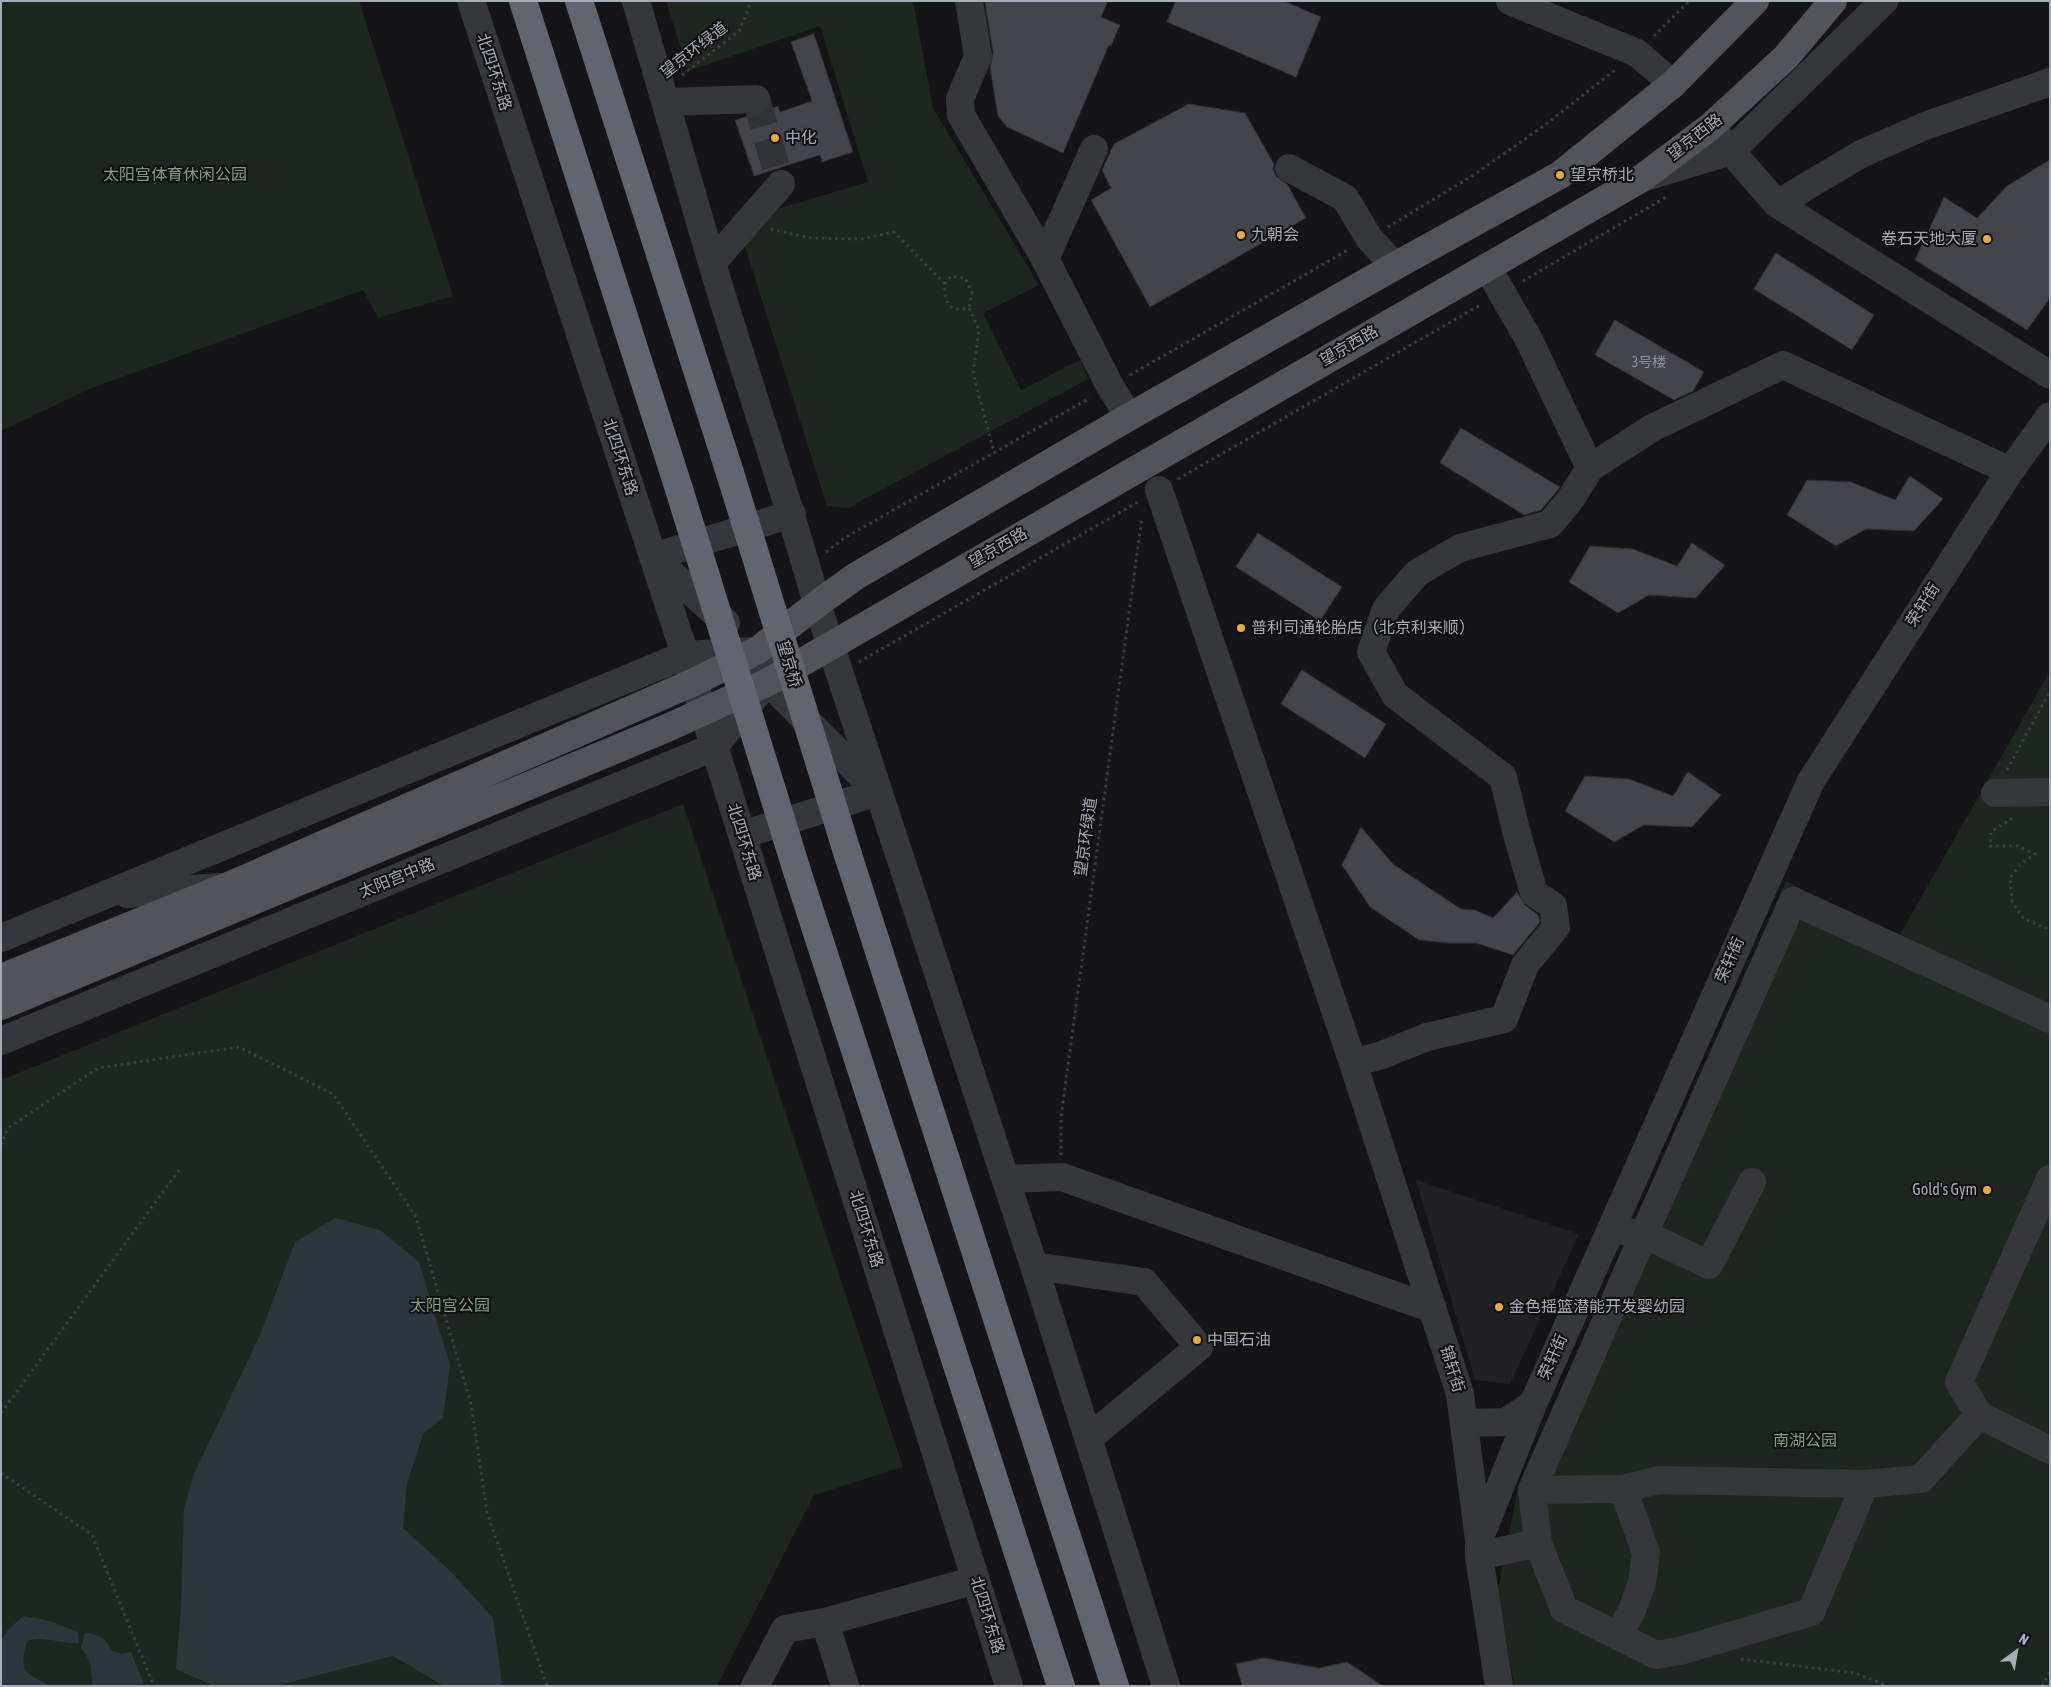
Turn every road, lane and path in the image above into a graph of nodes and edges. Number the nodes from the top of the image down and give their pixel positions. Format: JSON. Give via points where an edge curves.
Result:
{"nodes":[{"id":1,"x":471,"y":1,"type":"edge"},
{"id":2,"x":523,"y":1,"type":"edge"},
{"id":3,"x":580,"y":1,"type":"edge"},
{"id":4,"x":636,"y":1,"type":"edge"},
{"id":5,"x":748,"y":1,"type":"edge"},
{"id":6,"x":968,"y":1,"type":"edge"},
{"id":7,"x":1510,"y":1,"type":"edge"},
{"id":8,"x":1688,"y":1,"type":"edge"},
{"id":9,"x":1755,"y":1,"type":"edge"},
{"id":10,"x":1833,"y":1,"type":"edge"},
{"id":11,"x":1884,"y":1,"type":"edge"},
{"id":12,"x":1637,"y":53,"type":"junction"},
{"id":13,"x":2050,"y":82,"type":"edge"},
{"id":14,"x":1673,"y":84,"type":"junction"},
{"id":15,"x":665,"y":96,"type":"junction"},
{"id":16,"x":756,"y":99,"type":"dead end"},
{"id":17,"x":1710,"y":127,"type":"junction"},
{"id":18,"x":1094,"y":149,"type":"dead end"},
{"id":19,"x":1731,"y":151,"type":"junction"},
{"id":20,"x":1289,"y":168,"type":"dead end"},
{"id":21,"x":1642,"y":178,"type":"junction"},
{"id":22,"x":781,"y":184,"type":"dead end"},
{"id":23,"x":1673,"y":194,"type":"dead end"},
{"id":24,"x":1777,"y":204,"type":"junction"},
{"id":25,"x":746,"y":224,"type":"junction"},
{"id":26,"x":1369,"y":238,"type":"junction"},
{"id":27,"x":1045,"y":259,"type":"junction"},
{"id":28,"x":712,"y":263,"type":"junction"},
{"id":29,"x":1395,"y":266,"type":"junction"},
{"id":30,"x":1487,"y":267,"type":"junction"},
{"id":31,"x":946,"y":284,"type":"junction"},
{"id":32,"x":1502,"y":293,"type":"junction"},
{"id":33,"x":969,"y":308,"type":"junction"},
{"id":34,"x":2050,"y":375,"type":"edge"},
{"id":35,"x":1110,"y":386,"type":"junction"},
{"id":36,"x":2050,"y":416,"type":"edge"},
{"id":37,"x":1129,"y":417,"type":"junction"},
{"id":38,"x":994,"y":452,"type":"junction"},
{"id":39,"x":1590,"y":468,"type":"junction"},
{"id":40,"x":2010,"y":471,"type":"junction"},
{"id":41,"x":1159,"y":490,"type":"junction"},
{"id":42,"x":1136,"y":503,"type":"junction"},
{"id":43,"x":792,"y":514,"type":"junction"},
{"id":44,"x":653,"y":557,"type":"junction"},
{"id":45,"x":806,"y":566,"type":"junction"},
{"id":46,"x":817,"y":604,"type":"junction"},
{"id":47,"x":830,"y":644,"type":"junction"},
{"id":48,"x":758,"y":650,"type":"junction"},
{"id":49,"x":685,"y":655,"type":"junction"},
{"id":50,"x":840,"y":674,"type":"junction"},
{"id":51,"x":694,"y":682,"type":"junction"},
{"id":52,"x":768,"y":682,"type":"junction"},
{"id":53,"x":2050,"y":691,"type":"edge"},
{"id":54,"x":703,"y":713,"type":"junction"},
{"id":55,"x":714,"y":747,"type":"junction"},
{"id":56,"x":878,"y":792,"type":"junction"},
{"id":57,"x":2043,"y":792,"type":"edge"},
{"id":58,"x":1995,"y":793,"type":"joint"},
{"id":59,"x":742,"y":835,"type":"junction"},
{"id":60,"x":228,"y":886,"type":"junction"},
{"id":61,"x":103,"y":896,"type":"junction"},
{"id":62,"x":198,"y":924,"type":"junction"},
{"id":63,"x":2050,"y":927,"type":"edge"},
{"id":64,"x":1,"y":938,"type":"edge"},
{"id":65,"x":1,"y":978,"type":"edge"},
{"id":66,"x":133,"y":987,"type":"junction"},
{"id":67,"x":1,"y":1006,"type":"edge"},
{"id":68,"x":2050,"y":1018,"type":"edge"},
{"id":69,"x":1,"y":1041,"type":"edge"},
{"id":70,"x":1353,"y":1063,"type":"junction"},
{"id":71,"x":1,"y":1145,"type":"edge"},
{"id":72,"x":179,"y":1170,"type":"dead end"},
{"id":73,"x":1062,"y":1177,"type":"junction"},
{"id":74,"x":1006,"y":1179,"type":"junction"},
{"id":75,"x":2050,"y":1179,"type":"edge"},
{"id":76,"x":1752,"y":1182,"type":"dead end"},
{"id":77,"x":1610,"y":1229,"type":"junction"},
{"id":78,"x":1644,"y":1234,"type":"junction"},
{"id":79,"x":1034,"y":1266,"type":"junction"},
{"id":80,"x":1433,"y":1309,"type":"junction"},
{"id":81,"x":1533,"y":1404,"type":"junction"},
{"id":82,"x":1,"y":1414,"type":"edge"},
{"id":83,"x":1979,"y":1415,"type":"junction"},
{"id":84,"x":1464,"y":1423,"type":"junction"},
{"id":85,"x":1089,"y":1438,"type":"junction"},
{"id":86,"x":2050,"y":1450,"type":"edge"},
{"id":87,"x":1,"y":1473,"type":"edge"},
{"id":88,"x":1866,"y":1484,"type":"junction"},
{"id":89,"x":1623,"y":1489,"type":"junction"},
{"id":90,"x":1532,"y":1490,"type":"junction"},
{"id":91,"x":1538,"y":1543,"type":"junction"},
{"id":92,"x":1479,"y":1548,"type":"junction"},
{"id":93,"x":976,"y":1580,"type":"junction"},
{"id":94,"x":825,"y":1622,"type":"junction"},
{"id":95,"x":1618,"y":1636,"type":"junction"},
{"id":96,"x":1737,"y":1658,"type":"dead end"},
{"id":97,"x":2050,"y":1672,"type":"edge"},
{"id":98,"x":154,"y":1686,"type":"edge"},
{"id":99,"x":547,"y":1686,"type":"edge"},
{"id":100,"x":755,"y":1686,"type":"edge"},
{"id":101,"x":845,"y":1686,"type":"edge"},
{"id":102,"x":1010,"y":1686,"type":"edge"},
{"id":103,"x":1060,"y":1686,"type":"edge"},
{"id":104,"x":1115,"y":1686,"type":"edge"},
{"id":105,"x":1166,"y":1686,"type":"edge"},
{"id":106,"x":1499,"y":1686,"type":"edge"},
{"id":107,"x":1888,"y":1686,"type":"edge"},
{"id":108,"x":2042,"y":1686,"type":"edge"}],
"edges":[{"from":1,"to":44,"type":"street","name":"北四环东路"},
{"from":2,"to":103,"type":"highway","bridge":true,"via":[[797,871]]},
{"from":3,"to":104,"type":"highway","name":"望京桥","bridge":true,"via":[[848,855]]},
{"from":4,"to":15,"type":"street"},
{"from":5,"to":15,"type":"path","name":"望京环绿道","via":[[749,8],[739,31]]},
{"from":6,"to":27,"type":"street","via":[[978,56],[960,99],[961,115]]},
{"from":7,"to":12,"type":"street"},
{"from":8,"to":12,"type":"path"},
{"from":9,"to":14,"type":"main road"},
{"from":10,"to":17,"type":"main road","name":"望京西路","via":[[1786,57]]},
{"from":11,"to":19,"type":"street"},
{"from":12,"to":14,"type":"street"},
{"from":12,"to":26,"type":"path","via":[[1545,125],[1472,176]]},
{"from":13,"to":24,"type":"street","via":[[1924,126],[1861,154]]},
{"from":14,"to":29,"type":"main road","via":[[1560,175]]},
{"from":15,"to":16,"type":"street"},
{"from":15,"to":28,"type":"street"},
{"from":17,"to":19,"type":"street"},
{"from":17,"to":21,"type":"main road","name":"望京西路"},
{"from":18,"to":27,"type":"street"},
{"from":19,"to":21,"type":"street"},
{"from":19,"to":24,"type":"street"},
{"from":20,"to":26,"type":"street","via":[[1345,198]]},
{"from":21,"to":30,"type":"main road","name":"望京西路"},
{"from":22,"to":25,"type":"street"},
{"from":23,"to":32,"type":"path"},
{"from":24,"to":34,"type":"street"},
{"from":25,"to":28,"type":"street"},
{"from":25,"to":31,"type":"path","via":[[811,238],[861,239],[894,232]]},
{"from":26,"to":29,"type":"street"},
{"from":26,"to":35,"type":"path"},
{"from":27,"to":35,"type":"street"},
{"from":28,"to":43,"type":"street"},
{"from":29,"to":37,"type":"main road"},
{"from":30,"to":32,"type":"street"},
{"from":30,"to":47,"type":"main road","name":"望京西路"},
{"from":31,"to":33,"type":"path","via":[[944,297],[950,306],[959,310]]},
{"from":31,"to":33,"type":"path","via":[[951,276],[965,278],[972,292]]},
{"from":32,"to":39,"type":"street","via":[[1528,338]]},
{"from":32,"to":41,"type":"path"},
{"from":33,"to":38,"type":"path","via":[[979,330],[973,373]]},
{"from":35,"to":37,"type":"street"},
{"from":35,"to":38,"type":"path"},
{"from":36,"to":40,"type":"street","name":"荣轩街"},
{"from":37,"to":46,"type":"main road","via":[[856,576]]},
{"from":38,"to":45,"type":"path","via":[[846,537]]},
{"from":39,"to":40,"type":"street","via":[[1652,428],[1783,365]]},
{"from":39,"to":70,"type":"street","via":[[1550,524],[1460,548],[1417,573],[1386,609],[1371,652],[1395,695],[1503,777],[1534,893],[1553,906],[1556,927],[1525,965],[1504,1019],[1427,1037]]},
{"from":40,"to":77,"type":"street","name":"荣轩街","via":[[1811,780]]},
{"from":41,"to":42,"type":"path"},
{"from":41,"to":70,"type":"street","name":"锦轩街"},
{"from":42,"to":50,"type":"path"},
{"from":42,"to":73,"type":"path","name":"望京环绿道","via":[[1142,519],[1061,1117]]},
{"from":43,"to":44,"type":"street"},
{"from":43,"to":45,"type":"street"},
{"from":44,"to":48,"type":"street"},
{"from":44,"to":49,"type":"street","name":"北四环东路"},
{"from":45,"to":46,"type":"street"},
{"from":46,"to":47,"type":"street"},
{"from":46,"to":48,"type":"main road"},
{"from":47,"to":50,"type":"street"},
{"from":47,"to":52,"type":"main road","name":"望京西路"},
{"from":48,"to":49,"type":"street"},
{"from":48,"to":51,"type":"main road"},
{"from":48,"to":52,"type":"street"},
{"from":49,"to":51,"type":"street","name":"北四环东路"},
{"from":49,"to":61,"type":"street"},
{"from":50,"to":56,"type":"street"},
{"from":51,"to":54,"type":"street","name":"北四环东路"},
{"from":51,"to":60,"type":"main road"},
{"from":52,"to":54,"type":"main road","name":"太阳宫中路"},
{"from":52,"to":55,"type":"street","name":"太阳宫中路"},
{"from":52,"to":56,"type":"street"},
{"from":53,"to":58,"type":"path"},
{"from":54,"to":55,"type":"street","name":"北四环东路"},
{"from":54,"to":62,"type":"main road","name":"太阳宫中路"},
{"from":55,"to":59,"type":"street","name":"北四环东路"},
{"from":55,"to":66,"type":"street","name":"太阳宫中路"},
{"from":56,"to":59,"type":"street"},
{"from":56,"to":74,"type":"street"},
{"from":57,"to":58,"type":"street"},
{"from":57,"to":63,"type":"path","via":[[2034,806],[1991,832],[1990,846],[2018,846],[2035,854],[2010,878],[2012,902],[2024,919]]},
{"from":59,"to":93,"type":"street","name":"北四环东路"},
{"from":60,"to":61,"type":"street"},
{"from":60,"to":65,"type":"main road"},
{"from":61,"to":64,"type":"street"},
{"from":62,"to":66,"type":"street"},
{"from":62,"to":67,"type":"main road","name":"太阳宫中路"},
{"from":66,"to":69,"type":"street","name":"太阳宫中路"},
{"from":68,"to":78,"type":"street","via":[[1793,901]]},
{"from":70,"to":80,"type":"street","name":"锦轩街"},
{"from":71,"to":99,"type":"path","via":[[8,1128],[98,1068],[239,1047],[333,1094],[416,1217],[471,1404],[487,1512]]},
{"from":72,"to":82,"type":"path"},
{"from":73,"to":74,"type":"street"},
{"from":73,"to":80,"type":"street"},
{"from":74,"to":79,"type":"street"},
{"from":75,"to":83,"type":"street","via":[[1959,1382]]},
{"from":76,"to":78,"type":"street","via":[[1709,1265]]},
{"from":77,"to":78,"type":"street"},
{"from":77,"to":81,"type":"street","name":"荣轩街"},
{"from":78,"to":90,"type":"street"},
{"from":79,"to":85,"type":"street"},
{"from":79,"to":85,"type":"street","via":[[1144,1282],[1199,1347]]},
{"from":80,"to":84,"type":"street","name":"锦轩街","via":[[1460,1394]]},
{"from":81,"to":84,"type":"street","via":[[1506,1422]]},
{"from":81,"to":92,"type":"street","name":"荣轩街"},
{"from":83,"to":86,"type":"street"},
{"from":83,"to":88,"type":"street","via":[[1921,1479]]},
{"from":84,"to":92,"type":"street","name":"锦轩街"},
{"from":85,"to":105,"type":"street"},
{"from":87,"to":98,"type":"path","via":[[92,1535]]},
{"from":88,"to":89,"type":"street","via":[[1659,1480]]},
{"from":88,"to":95,"type":"street","via":[[1811,1612],[1680,1651],[1656,1655]]},
{"from":89,"to":90,"type":"street"},
{"from":89,"to":95,"type":"street","via":[[1646,1553],[1639,1592]]},
{"from":90,"to":91,"type":"street"},
{"from":91,"to":92,"type":"street"},
{"from":91,"to":95,"type":"street","via":[[1564,1609]]},
{"from":92,"to":106,"type":"street","name":"锦轩街"},
{"from":93,"to":94,"type":"street"},
{"from":93,"to":102,"type":"street","name":"北四环东路"},
{"from":94,"to":100,"type":"street","via":[[785,1629]]},
{"from":94,"to":101,"type":"street"},
{"from":96,"to":107,"type":"path","via":[[1855,1673]]},
{"from":97,"to":108,"type":"path"}]}
